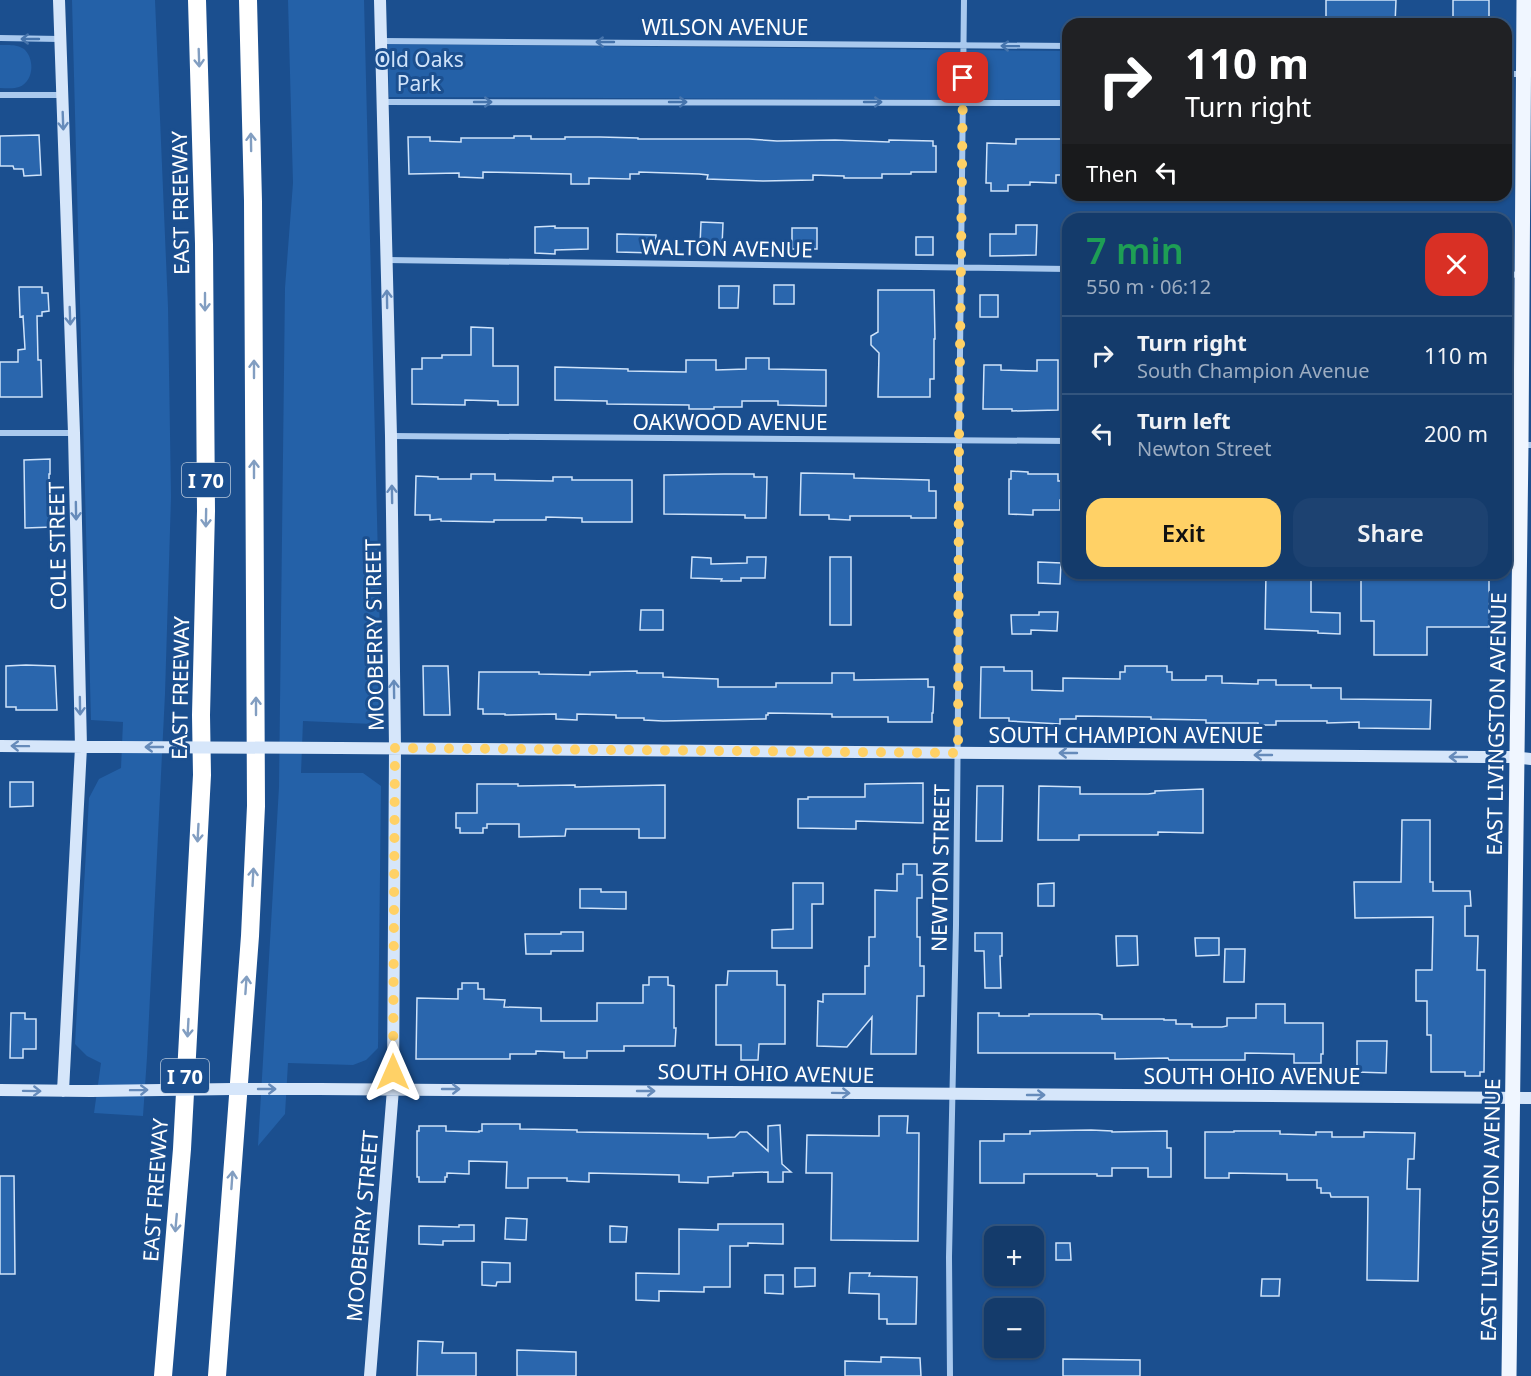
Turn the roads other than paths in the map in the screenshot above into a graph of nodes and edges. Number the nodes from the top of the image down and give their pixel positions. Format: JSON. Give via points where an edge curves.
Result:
{"nodes":[{"id":1,"x":59,"y":0,"type":"edge"},
{"id":2,"x":197,"y":0,"type":"edge"},
{"id":3,"x":248,"y":0,"type":"edge"},
{"id":4,"x":380,"y":0,"type":"edge"},
{"id":5,"x":964,"y":0,"type":"edge"},
{"id":6,"x":1524,"y":0,"type":"edge"},
{"id":7,"x":0,"y":38,"type":"edge"},
{"id":8,"x":60,"y":39,"type":"junction"},
{"id":9,"x":381,"y":41,"type":"junction"},
{"id":10,"x":964,"y":45,"type":"junction"},
{"id":11,"x":1062,"y":46,"type":"edge"},
{"id":12,"x":1527,"y":74,"type":"edge"},
{"id":13,"x":0,"y":95,"type":"edge"},
{"id":14,"x":62,"y":95,"type":"junction"},
{"id":15,"x":383,"y":102,"type":"junction"},
{"id":16,"x":963,"y":102,"type":"junction"},
{"id":17,"x":1062,"y":103,"type":"edge"},
{"id":18,"x":386,"y":260,"type":"junction"},
{"id":19,"x":961,"y":267,"type":"junction"},
{"id":20,"x":1062,"y":269,"type":"edge"},
{"id":21,"x":1512,"y":274,"type":"edge"},
{"id":22,"x":1522,"y":275,"type":"junction"},
{"id":23,"x":0,"y":433,"type":"edge"},
{"id":24,"x":74,"y":434,"type":"junction"},
{"id":25,"x":391,"y":436,"type":"junction"},
{"id":26,"x":959,"y":441,"type":"junction"},
{"id":27,"x":1062,"y":441,"type":"edge"},
{"id":28,"x":1519,"y":445,"type":"edge"},
{"id":29,"x":0,"y":746,"type":"edge"},
{"id":30,"x":81,"y":747,"type":"junction"},
{"id":31,"x":395,"y":748,"type":"junction"},
{"id":32,"x":958,"y":753,"type":"junction"},
{"id":33,"x":1524,"y":759,"type":"edge"},
{"id":34,"x":393,"y":1089,"type":"junction"},
{"id":35,"x":0,"y":1090,"type":"edge"},
{"id":36,"x":63,"y":1091,"type":"junction"},
{"id":37,"x":951,"y":1094,"type":"junction"},
{"id":38,"x":1513,"y":1098,"type":"junction"},
{"id":39,"x":1531,"y":1098,"type":"edge"},
{"id":40,"x":221,"y":1322,"type":"junction"},
{"id":41,"x":163,"y":1376,"type":"edge"},
{"id":42,"x":212,"y":1376,"type":"edge"},
{"id":43,"x":217,"y":1376,"type":"edge"},
{"id":44,"x":370,"y":1376,"type":"edge"},
{"id":45,"x":950,"y":1376,"type":"edge"},
{"id":46,"x":1509,"y":1376,"type":"edge"}],
"edges":[{"from":1,"to":8,"type":"street","name":"COLE STREET"},
{"from":2,"to":41,"type":"highway","name":"EAST FREEWAY","number":"I 70","one_way":true,"via":[[206,499],[201,775],[182,1149]]},
{"from":40,"to":3,"type":"highway","number":"I 70","one_way":true,"via":[[256,806],[253,201]]},
{"from":4,"to":9,"type":"street","name":"MOOBERRY STREET"},
{"from":5,"to":10,"type":"street","name":"NEWTON STREET"},
{"from":6,"to":12,"type":"main road","name":"EAST LIVINGSTON AVENUE"},
{"from":8,"to":7,"type":"street","one_way":true},
{"from":8,"to":14,"type":"street","name":"COLE STREET"},
{"from":10,"to":9,"type":"street","name":"WILSON AVENUE","one_way":true},
{"from":9,"to":15,"type":"street","name":"MOOBERRY STREET"},
{"from":11,"to":10,"type":"street","name":"WILSON AVENUE","one_way":true},
{"from":10,"to":16,"type":"street","name":"NEWTON STREET"},
{"from":12,"to":22,"type":"main road","name":"EAST LIVINGSTON AVENUE"},
{"from":13,"to":14,"type":"street"},
{"from":14,"to":24,"type":"street","name":"COLE STREET","one_way":true},
{"from":15,"to":16,"type":"street","one_way":true},
{"from":15,"to":18,"type":"street","name":"MOOBERRY STREET"},
{"from":16,"to":17,"type":"street"},
{"from":16,"to":19,"type":"street","name":"NEWTON STREET"},
{"from":18,"to":19,"type":"street","name":"WALTON AVENUE"},
{"from":25,"to":18,"type":"street","name":"MOOBERRY STREET","one_way":true},
{"from":19,"to":20,"type":"street","name":"WALTON AVENUE"},
{"from":19,"to":26,"type":"street","name":"NEWTON STREET"},
{"from":21,"to":22,"type":"street"},
{"from":22,"to":28,"type":"main road","name":"EAST LIVINGSTON AVENUE"},
{"from":23,"to":24,"type":"street"},
{"from":24,"to":30,"type":"street","name":"COLE STREET","one_way":true},
{"from":25,"to":26,"type":"street","name":"OAKWOOD AVENUE"},
{"from":31,"to":25,"type":"street","name":"MOOBERRY STREET","one_way":true},
{"from":26,"to":27,"type":"street","name":"OAKWOOD AVENUE"},
{"from":26,"to":32,"type":"street","name":"NEWTON STREET"},
{"from":28,"to":33,"type":"main road","name":"EAST LIVINGSTON AVENUE"},
{"from":30,"to":29,"type":"street","name":"SOUTH CHAMPION AVENUE","one_way":true},
{"from":31,"to":30,"type":"street","name":"SOUTH CHAMPION AVENUE","one_way":true,"bridge":true},
{"from":30,"to":36,"type":"street","name":"COLE STREET"},
{"from":31,"to":32,"type":"street","name":"SOUTH CHAMPION AVENUE"},
{"from":31,"to":34,"type":"street","name":"MOOBERRY STREET"},
{"from":33,"to":32,"type":"street","name":"SOUTH CHAMPION AVENUE","one_way":true},
{"from":32,"to":37,"type":"street","name":"NEWTON STREET"},
{"from":33,"to":38,"type":"main road","name":"EAST LIVINGSTON AVENUE"},
{"from":36,"to":34,"type":"street","name":"SOUTH OHIO AVENUE","one_way":true,"bridge":true},
{"from":34,"to":37,"type":"street","name":"SOUTH OHIO AVENUE","one_way":true},
{"from":34,"to":44,"type":"street","name":"MOOBERRY STREET"},
{"from":35,"to":36,"type":"street","name":"SOUTH OHIO AVENUE","one_way":true},
{"from":37,"to":38,"type":"street","name":"SOUTH OHIO AVENUE","one_way":true},
{"from":37,"to":45,"type":"street","name":"NEWTON STREET"},
{"from":38,"to":39,"type":"street","name":"SOUTH OHIO AVENUE"},
{"from":38,"to":46,"type":"main road","name":"EAST LIVINGSTON AVENUE"},
{"from":40,"to":42,"type":"highway"},
{"from":40,"to":43,"type":"highway","number":"I 70"}]}
